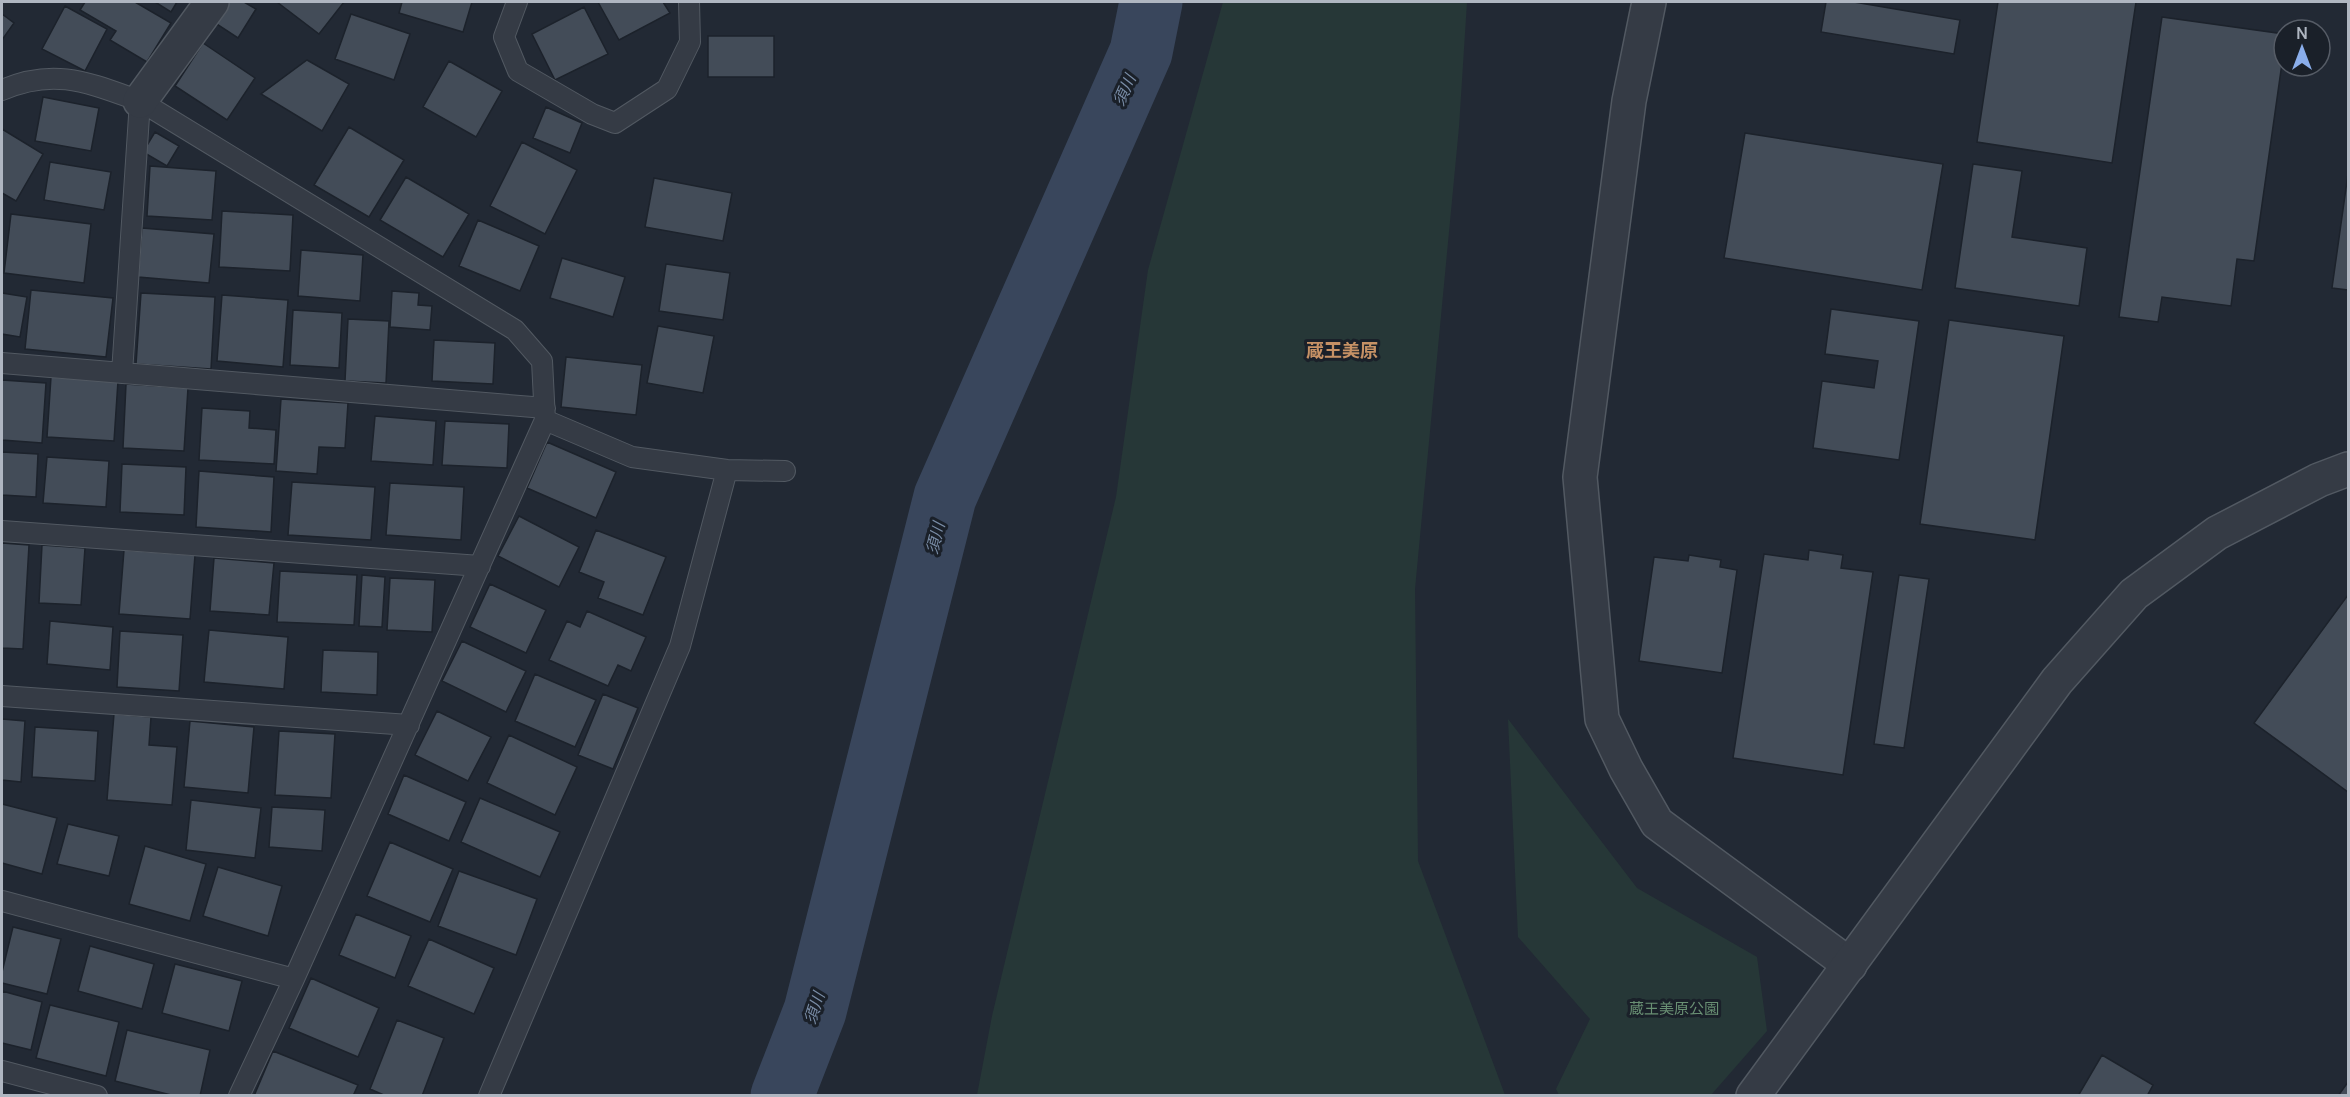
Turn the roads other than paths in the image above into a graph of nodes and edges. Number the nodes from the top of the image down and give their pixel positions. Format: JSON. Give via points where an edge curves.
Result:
{"nodes":[{"id":1,"x":212,"y":2,"type":"edge"},
{"id":2,"x":518,"y":2,"type":"edge"},
{"id":3,"x":689,"y":2,"type":"edge"},
{"id":4,"x":1649,"y":2,"type":"edge"},
{"id":5,"x":2,"y":90,"type":"edge"},
{"id":6,"x":140,"y":101,"type":"junction"},
{"id":7,"x":2,"y":363,"type":"edge"},
{"id":8,"x":122,"y":373,"type":"junction"},
{"id":9,"x":545,"y":414,"type":"junction"},
{"id":10,"x":727,"y":470,"type":"junction"},
{"id":11,"x":2349,"y":470,"type":"edge"},
{"id":12,"x":785,"y":471,"type":"dead end"},
{"id":13,"x":2,"y":531,"type":"edge"},
{"id":14,"x":480,"y":566,"type":"junction"},
{"id":15,"x":2,"y":696,"type":"edge"},
{"id":16,"x":409,"y":725,"type":"junction"},
{"id":17,"x":2,"y":901,"type":"edge"},
{"id":18,"x":1850,"y":965,"type":"junction"},
{"id":19,"x":294,"y":979,"type":"junction"},
{"id":20,"x":2,"y":1071,"type":"edge"},
{"id":21,"x":86,"y":1094,"type":"edge"},
{"id":22,"x":239,"y":1095,"type":"edge"},
{"id":23,"x":489,"y":1095,"type":"edge"},
{"id":24,"x":1753,"y":1095,"type":"edge"}],
"edges":[{"from":1,"to":6,"type":"street"},
{"from":2,"to":3,"type":"lane","via":[[504,37],[518,72],[615,123],[667,88],[690,42]]},
{"from":4,"to":18,"type":"street","via":[[1629,101],[1580,477],[1602,720],[1657,823]]},
{"from":5,"to":6,"type":"lane","via":[[47,78],[83,80]]},
{"from":6,"to":8,"type":"lane"},
{"from":6,"to":9,"type":"lane","via":[[515,330],[542,361]]},
{"from":7,"to":8,"type":"lane"},
{"from":8,"to":9,"type":"lane"},
{"from":9,"to":10,"type":"lane","via":[[632,457]]},
{"from":9,"to":14,"type":"lane"},
{"from":10,"to":12,"type":"lane"},
{"from":10,"to":23,"type":"lane","via":[[680,646]]},
{"from":11,"to":18,"type":"street","via":[[2319,480],[2217,533],[2134,594],[2057,681]]},
{"from":13,"to":14,"type":"lane"},
{"from":14,"to":16,"type":"lane"},
{"from":15,"to":16,"type":"lane"},
{"from":16,"to":19,"type":"lane"},
{"from":17,"to":19,"type":"lane"},
{"from":18,"to":24,"type":"street"},
{"from":19,"to":22,"type":"lane"},
{"from":20,"to":21,"type":"lane"}]}
